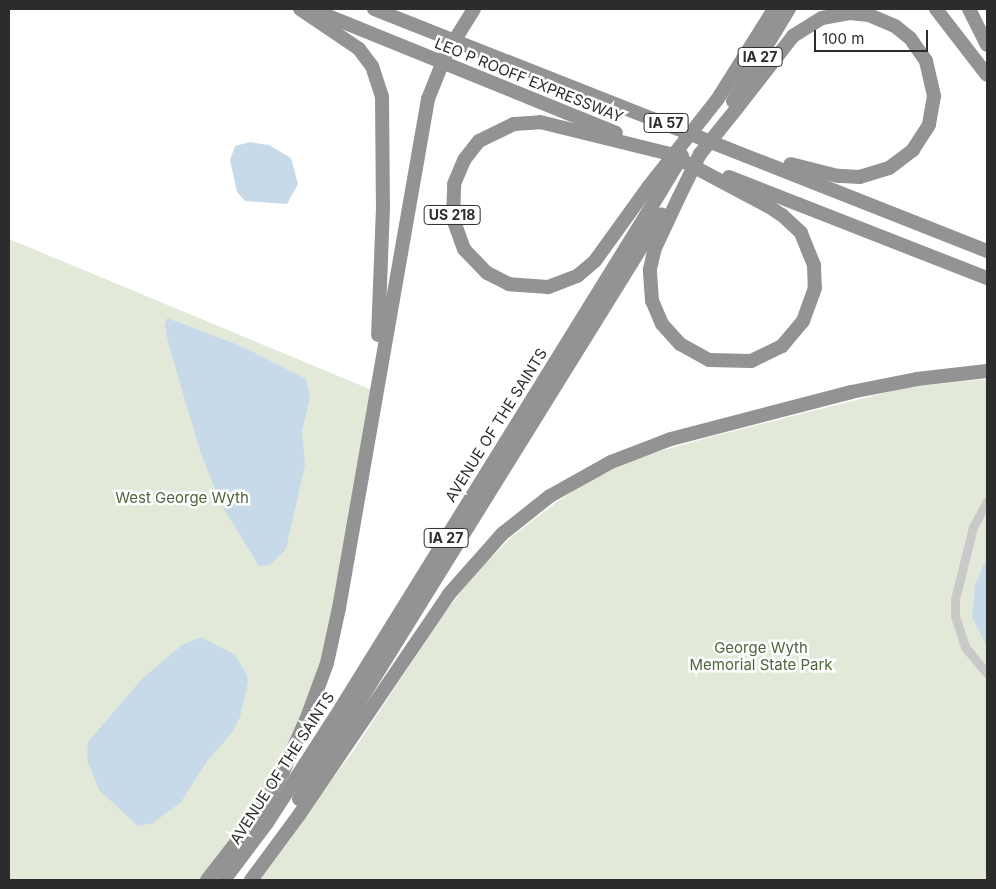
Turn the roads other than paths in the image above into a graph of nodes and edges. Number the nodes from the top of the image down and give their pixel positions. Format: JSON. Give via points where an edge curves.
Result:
{"nodes":[{"id":1,"x":300,"y":9,"type":"edge"},
{"id":2,"x":311,"y":9,"type":"edge"},
{"id":3,"x":374,"y":9,"type":"edge"},
{"id":4,"x":474,"y":9,"type":"edge"},
{"id":5,"x":774,"y":9,"type":"edge"},
{"id":6,"x":789,"y":9,"type":"edge"},
{"id":7,"x":936,"y":9,"type":"edge"},
{"id":8,"x":970,"y":9,"type":"edge"},
{"id":9,"x":987,"y":45,"type":"edge"},
{"id":10,"x":987,"y":75,"type":"edge"},
{"id":11,"x":734,"y":107,"type":"junction"},
{"id":12,"x":729,"y":147,"type":"junction"},
{"id":13,"x":670,"y":154,"type":"junction"},
{"id":14,"x":666,"y":192,"type":"junction"},
{"id":15,"x":987,"y":251,"type":"edge"},
{"id":16,"x":987,"y":278,"type":"edge"},
{"id":17,"x":987,"y":371,"type":"edge"},
{"id":18,"x":368,"y":429,"type":"junction"},
{"id":19,"x":987,"y":501,"type":"edge"},
{"id":20,"x":987,"y":672,"type":"edge"},
{"id":21,"x":207,"y":880,"type":"edge"},
{"id":22,"x":224,"y":880,"type":"edge"},
{"id":23,"x":244,"y":880,"type":"edge"},
{"id":24,"x":251,"y":880,"type":"edge"}],
"edges":[{"from":1,"to":18,"type":"highway","via":[[359,49],[372,66],[382,97],[380,300]]},
{"from":2,"to":13,"type":"highway","name":"LEO P ROOFF EXPRESSWAY","number":"IA 57"},
{"from":3,"to":12,"type":"highway","name":"LEO P ROOFF EXPRESSWAY","number":"IA 57"},
{"from":4,"to":18,"type":"highway","bridge":true,"via":[[446,54],[428,99]]},
{"from":5,"to":14,"type":"highway","name":"AVENUE OF THE SAINTS","number":"IA 27","bridge":true,"via":[[717,100]]},
{"from":6,"to":11,"type":"highway","number":"IA 27"},
{"from":7,"to":10,"type":"highway"},
{"from":8,"to":9,"type":"highway"},
{"from":11,"to":12,"type":"highway","via":[[793,36],[822,18],[850,13],[879,18],[910,38],[926,61],[934,96],[929,125],[913,150],[898,163],[872,175],[838,176]]},
{"from":11,"to":14,"type":"highway","name":"AVENUE OF THE SAINTS","number":"IA 27","bridge":true,"via":[[700,154]]},
{"from":12,"to":15,"type":"highway","name":"LEO P ROOFF EXPRESSWAY","number":"IA 57"},
{"from":13,"to":14,"type":"highway","via":[[775,210],[801,233],[814,265],[815,288],[804,321],[782,346],[752,361],[723,362],[697,355],[666,329],[652,301],[650,269]]},
{"from":13,"to":14,"type":"highway","number":"US 218","via":[[540,122],[514,124],[479,141],[464,160],[454,184],[453,219],[464,249],[487,273],[509,284],[548,287],[577,276],[591,265]]},
{"from":13,"to":16,"type":"highway","name":"LEO P ROOFF EXPRESSWAY","number":"US 218"},
{"from":14,"to":22,"type":"highway","name":"AVENUE OF THE SAINTS","number":"IA 27","via":[[341,708],[267,823]]},
{"from":14,"to":23,"type":"highway","name":"AVENUE OF THE SAINTS","number":"IA 27","via":[[282,827]]},
{"from":17,"to":24,"type":"highway","via":[[895,383],[649,446],[592,471],[517,521],[474,561],[449,594]]},
{"from":18,"to":21,"type":"highway","via":[[339,608],[319,687],[283,772],[252,821]]},
{"from":19,"to":20,"type":"street","via":[[973,527],[955,599],[955,616],[965,647]]}]}
